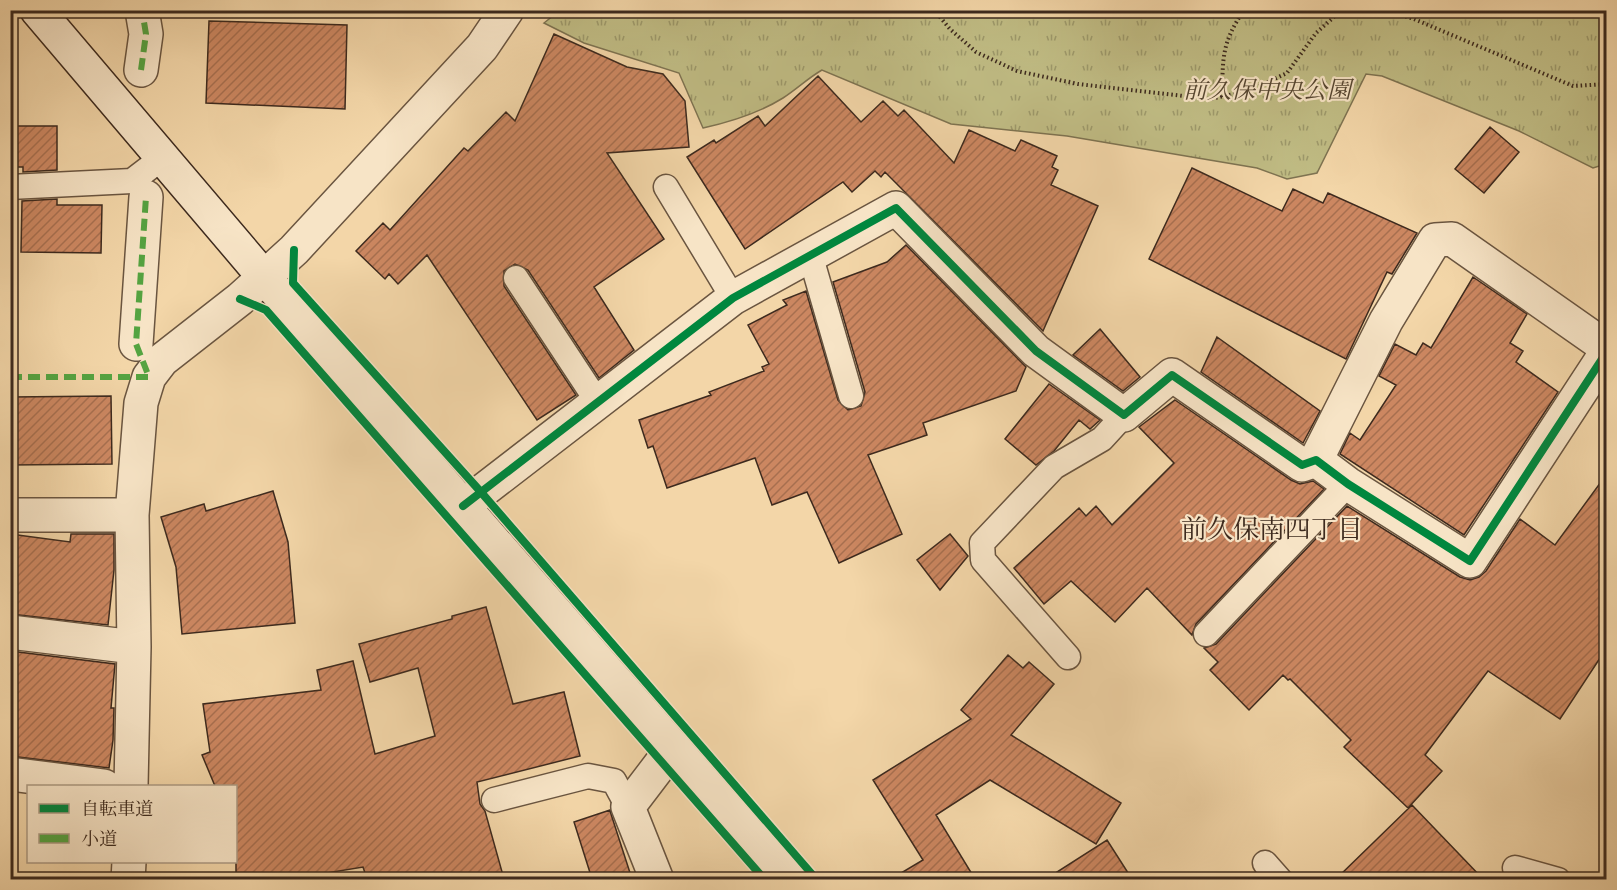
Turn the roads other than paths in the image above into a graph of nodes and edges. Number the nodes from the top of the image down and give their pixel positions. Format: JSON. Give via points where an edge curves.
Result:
{"nodes":[{"id":1,"x":37,"y":10,"type":"edge"},
{"id":2,"x":142,"y":10,"type":"edge"},
{"id":3,"x":507,"y":10,"type":"edge"},
{"id":4,"x":141,"y":70,"type":"dead end"},
{"id":5,"x":162,"y":158,"type":"junction"},
{"id":6,"x":10,"y":187,"type":"edge"},
{"id":7,"x":666,"y":187,"type":"dead end"},
{"id":8,"x":146,"y":197,"type":"dead end"},
{"id":9,"x":810,"y":254,"type":"junction"},
{"id":10,"x":264,"y":277,"type":"junction"},
{"id":11,"x":516,"y":278,"type":"dead end"},
{"id":12,"x":733,"y":298,"type":"junction"},
{"id":13,"x":136,"y":344,"type":"dead end"},
{"id":14,"x":1606,"y":347,"type":"edge"},
{"id":15,"x":1606,"y":353,"type":"edge"},
{"id":16,"x":851,"y":396,"type":"dead end"},
{"id":17,"x":597,"y":401,"type":"junction"},
{"id":18,"x":1124,"y":415,"type":"junction"},
{"id":19,"x":1316,"y":460,"type":"junction"},
{"id":20,"x":1348,"y":484,"type":"junction"},
{"id":21,"x":463,"y":506,"type":"junction"},
{"id":22,"x":10,"y":515,"type":"edge"},
{"id":23,"x":132,"y":515,"type":"junction"},
{"id":24,"x":10,"y":632,"type":"edge"},
{"id":25,"x":1206,"y":634,"type":"dead end"},
{"id":26,"x":134,"y":647,"type":"junction"},
{"id":27,"x":1068,"y":657,"type":"dead end"},
{"id":28,"x":676,"y":750,"type":"junction"},
{"id":29,"x":10,"y":774,"type":"edge"},
{"id":30,"x":96,"y":785,"type":"edge"},
{"id":31,"x":131,"y":785,"type":"edge"},
{"id":32,"x":494,"y":800,"type":"dead end"},
{"id":33,"x":628,"y":807,"type":"junction"},
{"id":34,"x":129,"y":863,"type":"edge"},
{"id":35,"x":1515,"y":868,"type":"dead end"},
{"id":36,"x":128,"y":879,"type":"edge"},
{"id":37,"x":657,"y":879,"type":"edge"},
{"id":38,"x":789,"y":879,"type":"edge"},
{"id":39,"x":1558,"y":879,"type":"edge"}],
"edges":[{"from":1,"to":5,"type":"street"},
{"from":2,"to":4,"type":"street","via":[[146,34]]},
{"from":3,"to":10,"type":"street","via":[[482,47],[294,250]]},
{"from":5,"to":6,"type":"lane","via":[[132,181]]},
{"from":5,"to":10,"type":"street"},
{"from":7,"to":12,"type":"lane"},
{"from":8,"to":13,"type":"street"},
{"from":9,"to":12,"type":"street"},
{"from":9,"to":16,"type":"lane"},
{"from":9,"to":18,"type":"street","via":[[896,208],[1036,351]]},
{"from":10,"to":21,"type":"street"},
{"from":10,"to":23,"type":"street","via":[[162,360],[149,377],[141,403]]},
{"from":11,"to":17,"type":"lane"},
{"from":12,"to":17,"type":"street"},
{"from":14,"to":19,"type":"street","via":[[1452,239],[1435,240],[1386,321]]},
{"from":15,"to":20,"type":"street","via":[[1470,561]]},
{"from":17,"to":21,"type":"street"},
{"from":18,"to":19,"type":"street","via":[[1172,375],[1302,465]]},
{"from":18,"to":27,"type":"lane","via":[[1102,439],[1054,467],[982,543],[983,560]]},
{"from":19,"to":20,"type":"street"},
{"from":20,"to":25,"type":"lane"},
{"from":21,"to":28,"type":"street"},
{"from":22,"to":23,"type":"street"},
{"from":23,"to":26,"type":"street"},
{"from":24,"to":26,"type":"street"},
{"from":26,"to":31,"type":"street"},
{"from":28,"to":33,"type":"street"},
{"from":28,"to":38,"type":"street"},
{"from":29,"to":30,"type":"street"},
{"from":32,"to":33,"type":"lane","via":[[588,776],[614,781]]},
{"from":33,"to":37,"type":"street"},
{"from":34,"to":36,"type":"street"},
{"from":35,"to":39,"type":"lane"}]}
